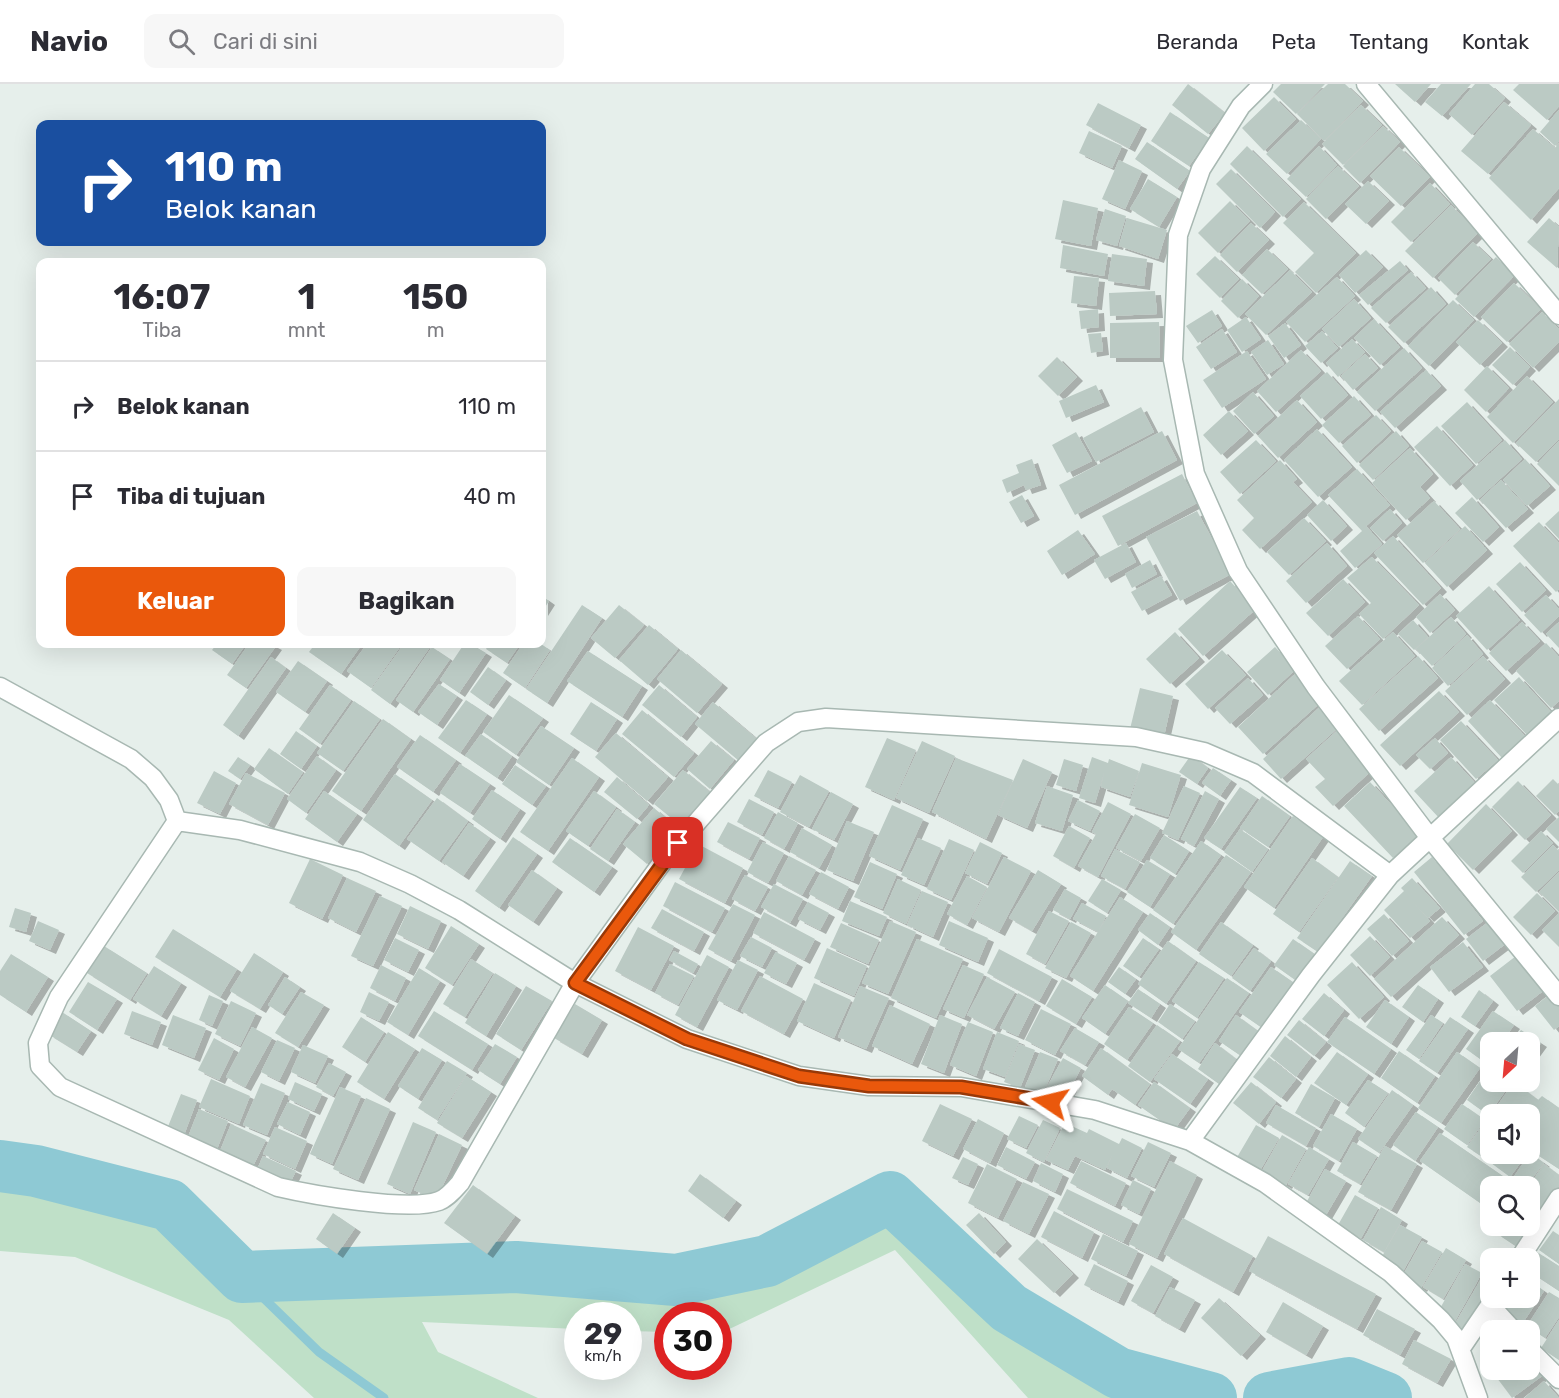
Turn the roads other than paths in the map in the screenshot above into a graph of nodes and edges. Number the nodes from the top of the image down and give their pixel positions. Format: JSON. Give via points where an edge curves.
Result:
{"nodes":[{"id":1,"x":1263,"y":84,"type":"edge"},
{"id":2,"x":1366,"y":84,"type":"edge"},
{"id":3,"x":1559,"y":315,"type":"edge"},
{"id":4,"x":0,"y":687,"type":"edge"},
{"id":5,"x":1559,"y":718,"type":"edge"},
{"id":6,"x":177,"y":821,"type":"junction"},
{"id":7,"x":1430,"y":838,"type":"junction"},
{"id":8,"x":1390,"y":875,"type":"junction"},
{"id":9,"x":575,"y":983,"type":"junction"},
{"id":10,"x":1559,"y":996,"type":"edge"},
{"id":11,"x":1190,"y":1141,"type":"junction"},
{"id":12,"x":1559,"y":1198,"type":"edge"},
{"id":13,"x":1526,"y":1248,"type":"edge"},
{"id":14,"x":1487,"y":1308,"type":"edge"},
{"id":15,"x":1461,"y":1348,"type":"junction"},
{"id":16,"x":1540,"y":1360,"type":"edge"},
{"id":17,"x":1559,"y":1379,"type":"edge"},
{"id":18,"x":1478,"y":1398,"type":"edge"}],
"edges":[{"from":1,"to":7,"type":"street","via":[[1241,106],[1201,169],[1178,236],[1173,360],[1195,474],[1238,571],[1316,687]]},
{"from":2,"to":3,"type":"street"},
{"from":4,"to":6,"type":"street","via":[[131,759],[153,778],[169,800]]},
{"from":5,"to":7,"type":"street"},
{"from":6,"to":9,"type":"street","via":[[240,830],[360,862],[459,910]]},
{"from":6,"to":9,"type":"street","via":[[59,998],[38,1043],[40,1066],[60,1087],[278,1187],[315,1195],[420,1205],[440,1201],[460,1183]]},
{"from":7,"to":8,"type":"street"},
{"from":7,"to":10,"type":"street"},
{"from":8,"to":9,"type":"street","via":[[1253,772],[1204,752],[1136,737],[817,719],[798,722],[766,742],[664,860]]},
{"from":8,"to":11,"type":"street","via":[[1311,975]]},
{"from":9,"to":11,"type":"street","via":[[687,1039],[799,1076],[869,1086],[961,1087],[1095,1110]]},
{"from":11,"to":15,"type":"street","via":[[1265,1183],[1391,1273],[1441,1320]]},
{"from":12,"to":13,"type":"street"},
{"from":14,"to":15,"type":"street"},
{"from":15,"to":18,"type":"street"},
{"from":16,"to":17,"type":"street"}]}
